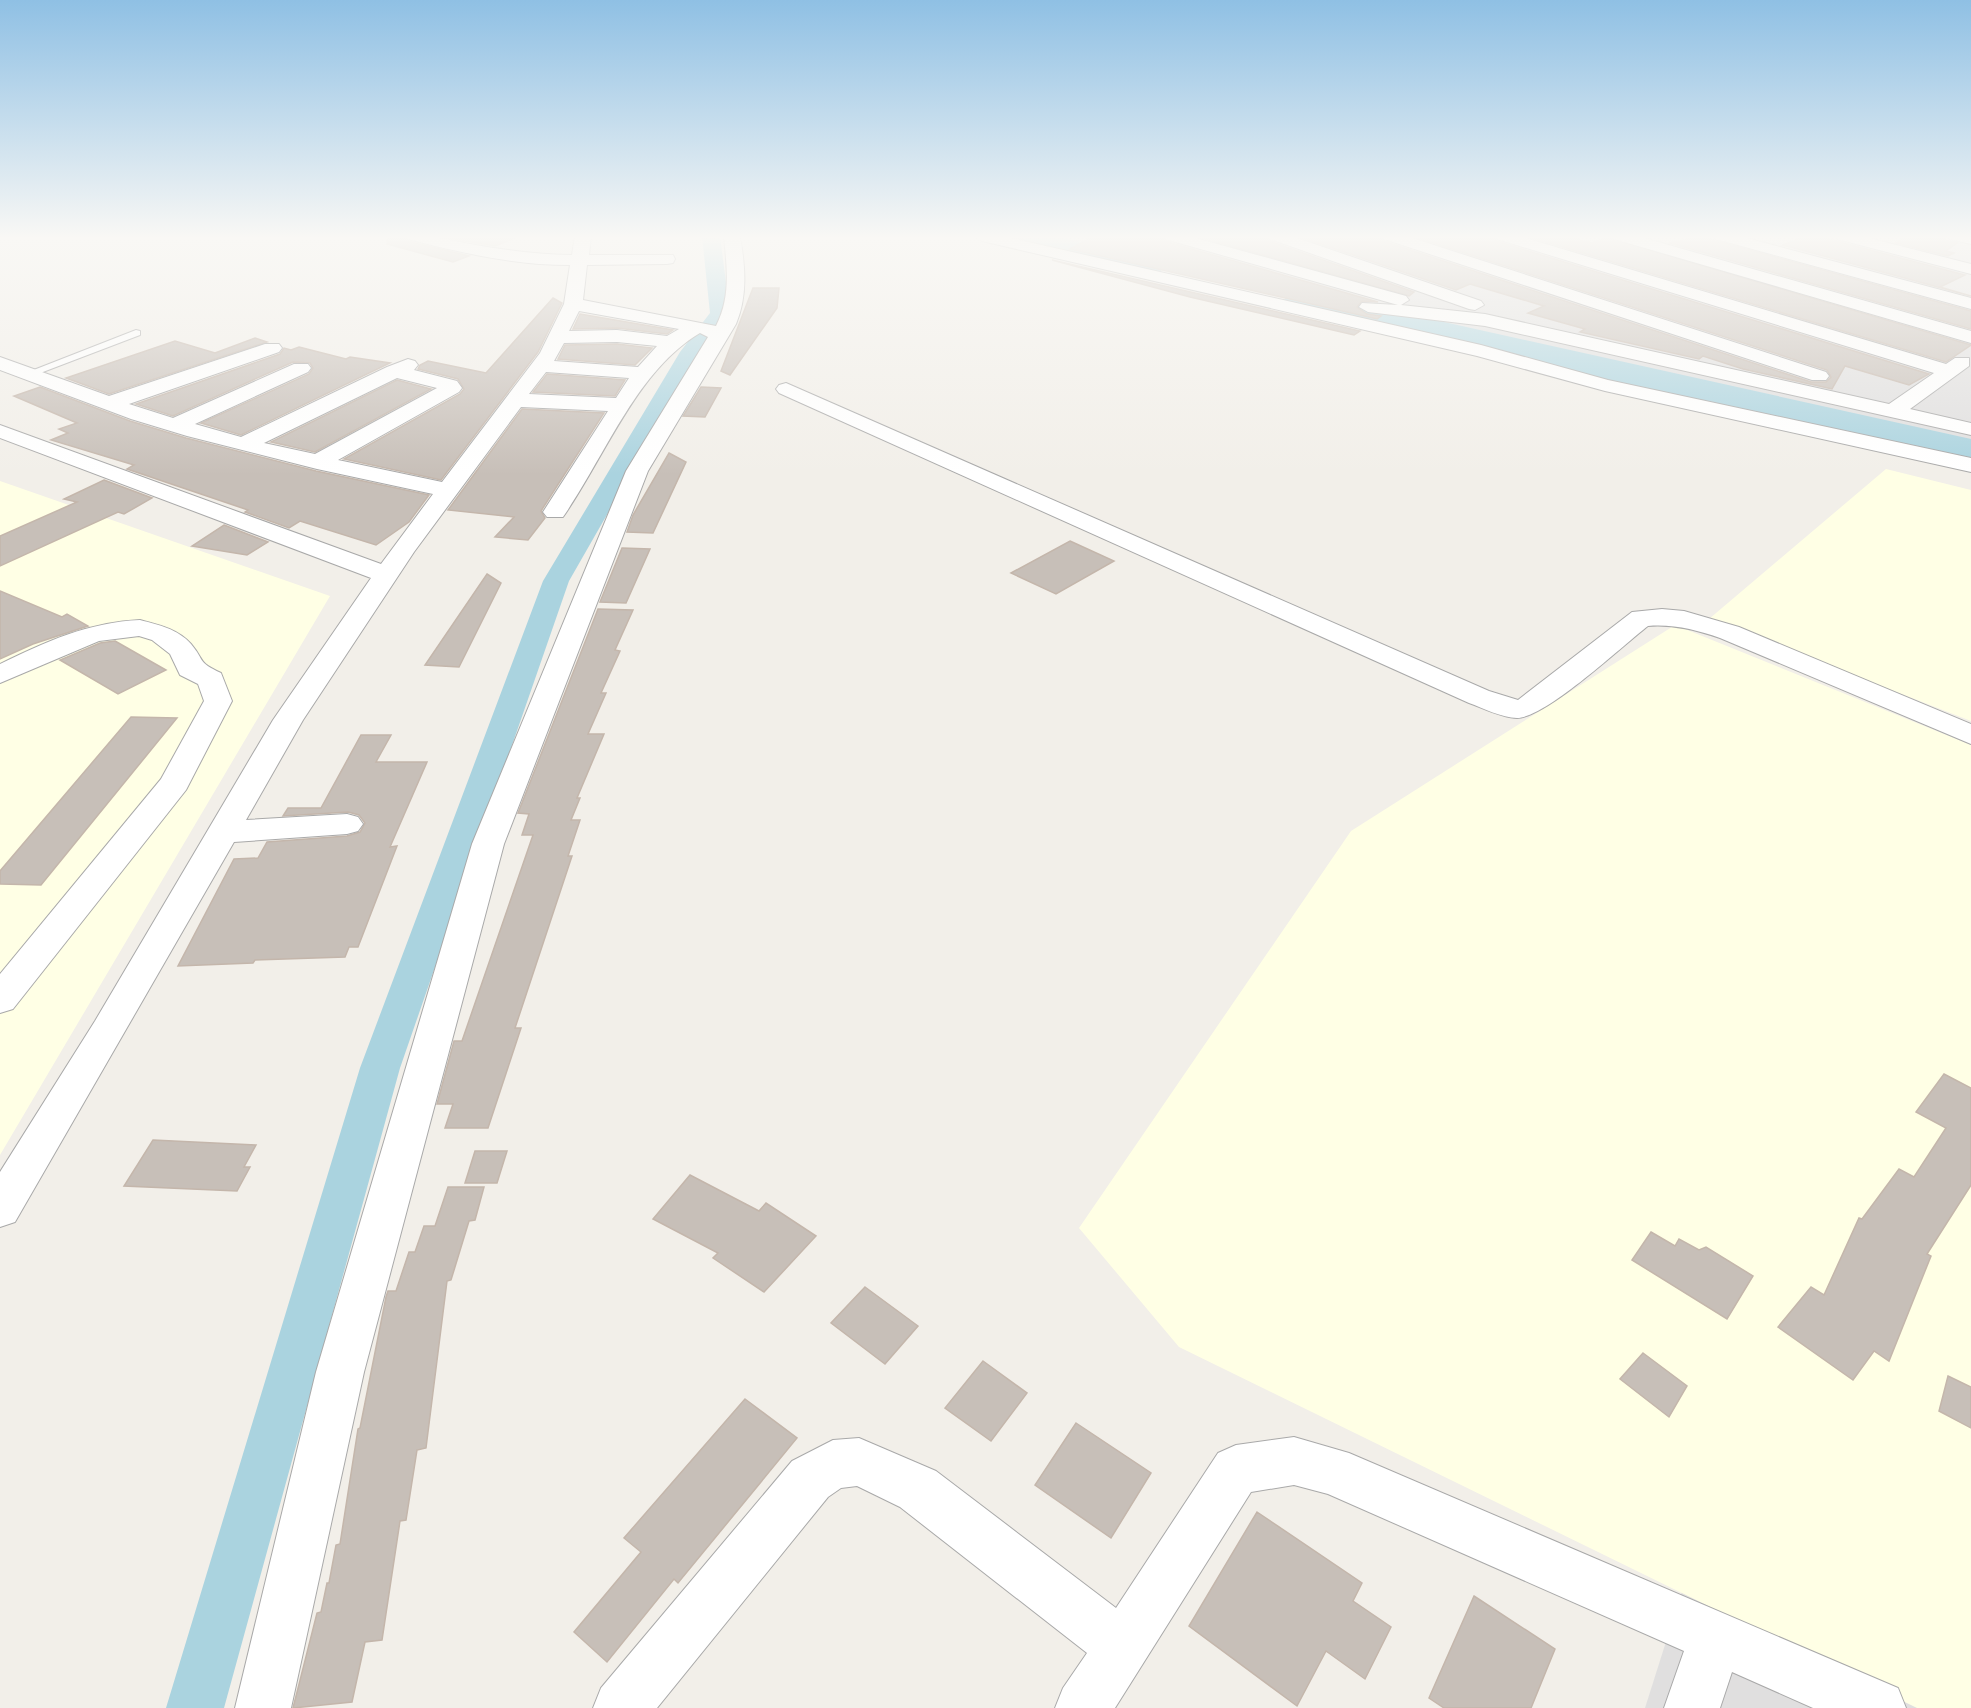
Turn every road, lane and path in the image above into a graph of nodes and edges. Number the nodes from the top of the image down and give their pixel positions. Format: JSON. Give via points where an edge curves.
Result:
{"nodes":[{"id":1,"x":568,"y":316,"type":"edge"},
{"id":2,"x":632,"y":316,"type":"edge"},
{"id":3,"x":726,"y":316,"type":"edge"},
{"id":4,"x":1329,"y":316,"type":"edge"},
{"id":5,"x":1505,"y":316,"type":"edge"},
{"id":6,"x":1632,"y":316,"type":"edge"},
{"id":7,"x":1766,"y":316,"type":"edge"},
{"id":8,"x":1900,"y":316,"type":"edge"},
{"id":9,"x":709,"y":331,"type":"junction"},
{"id":10,"x":136,"y":333,"type":"dead end"},
{"id":11,"x":558,"y":337,"type":"junction"},
{"id":12,"x":1971,"y":337,"type":"edge"},
{"id":13,"x":671,"y":342,"type":"junction"},
{"id":14,"x":272,"y":348,"type":"dead end"},
{"id":15,"x":1971,"y":356,"type":"edge"},
{"id":16,"x":0,"y":363,"type":"edge"},
{"id":17,"x":540,"y":366,"type":"junction"},
{"id":18,"x":301,"y":368,"type":"dead end"},
{"id":19,"x":1949,"y":371,"type":"junction"},
{"id":20,"x":31,"y":373,"type":"junction"},
{"id":21,"x":643,"y":373,"type":"junction"},
{"id":22,"x":786,"y":389,"type":"dead end"},
{"id":23,"x":107,"y":394,"type":"junction"},
{"id":24,"x":514,"y":400,"type":"junction"},
{"id":25,"x":622,"y":405,"type":"junction"},
{"id":26,"x":1898,"y":408,"type":"junction"},
{"id":27,"x":176,"y":425,"type":"junction"},
{"id":28,"x":1971,"y":429,"type":"edge"},
{"id":29,"x":0,"y":431,"type":"edge"},
{"id":30,"x":244,"y":444,"type":"junction"},
{"id":31,"x":317,"y":462,"type":"junction"},
{"id":32,"x":1971,"y":465,"type":"edge"},
{"id":33,"x":447,"y":490,"type":"junction"},
{"id":34,"x":555,"y":512,"type":"dead end"},
{"id":35,"x":386,"y":575,"type":"junction"},
{"id":36,"x":0,"y":675,"type":"edge"},
{"id":37,"x":1971,"y":735,"type":"edge"},
{"id":38,"x":347,"y":824,"type":"dead end"},
{"id":39,"x":223,"y":832,"type":"junction"},
{"id":40,"x":0,"y":999,"type":"edge"},
{"id":41,"x":0,"y":1209,"type":"edge"},
{"id":42,"x":1716,"y":1637,"type":"junction"},
{"id":43,"x":1122,"y":1646,"type":"junction"},
{"id":44,"x":263,"y":1708,"type":"edge"},
{"id":45,"x":621,"y":1708,"type":"edge"},
{"id":46,"x":1083,"y":1708,"type":"edge"},
{"id":47,"x":1692,"y":1708,"type":"edge"},
{"id":48,"x":1878,"y":1708,"type":"edge"}],
"edges":[{"from":1,"to":11,"type":"street"},
{"from":2,"to":9,"type":"street"},
{"from":3,"to":9,"type":"street"},
{"from":4,"to":32,"type":"street","via":[[1482,351],[1605,385]]},
{"from":5,"to":26,"type":"street"},
{"from":6,"to":26,"type":"street"},
{"from":7,"to":19,"type":"street"},
{"from":8,"to":12,"type":"street"},
{"from":9,"to":13,"type":"street"},
{"from":9,"to":44,"type":"street","via":[[637,471],[488,844],[340,1372]]},
{"from":10,"to":20,"type":"lane"},
{"from":11,"to":13,"type":"street","via":[[617,336]]},
{"from":11,"to":17,"type":"street"},
{"from":13,"to":21,"type":"street"},
{"from":14,"to":23,"type":"street"},
{"from":15,"to":19,"type":"street"},
{"from":16,"to":20,"type":"street"},
{"from":17,"to":21,"type":"street"},
{"from":17,"to":24,"type":"street"},
{"from":18,"to":27,"type":"street"},
{"from":19,"to":26,"type":"street"},
{"from":20,"to":23,"type":"street","via":[[83,392]]},
{"from":21,"to":25,"type":"street"},
{"from":22,"to":37,"type":"street","via":[[1479,697],[1517,709],[1531,705],[1641,618],[1658,615],[1727,633]]},
{"from":23,"to":27,"type":"street"},
{"from":24,"to":25,"type":"street"},
{"from":24,"to":33,"type":"street"},
{"from":25,"to":34,"type":"street"},
{"from":26,"to":28,"type":"street"},
{"from":27,"to":30,"type":"street"},
{"from":29,"to":35,"type":"street"},
{"from":30,"to":31,"type":"street"},
{"from":30,"to":31,"type":"street","via":[[401,368],[452,388]]},
{"from":31,"to":33,"type":"street"},
{"from":33,"to":35,"type":"street"},
{"from":35,"to":39,"type":"street","via":[[288,720]]},
{"from":36,"to":40,"type":"street","via":[[70,640],[114,629],[144,627],[168,637],[182,649],[190,669],[211,679],[218,701],[175,783]]},
{"from":38,"to":39,"type":"street"},
{"from":39,"to":41,"type":"street"},
{"from":42,"to":43,"type":"street","via":[[1331,1470],[1294,1461],[1236,1470]]},
{"from":42,"to":47,"type":"street"},
{"from":42,"to":48,"type":"street"},
{"from":43,"to":45,"type":"street","via":[[918,1489],[859,1462],[833,1464],[810,1479]]},
{"from":43,"to":46,"type":"street"}]}
